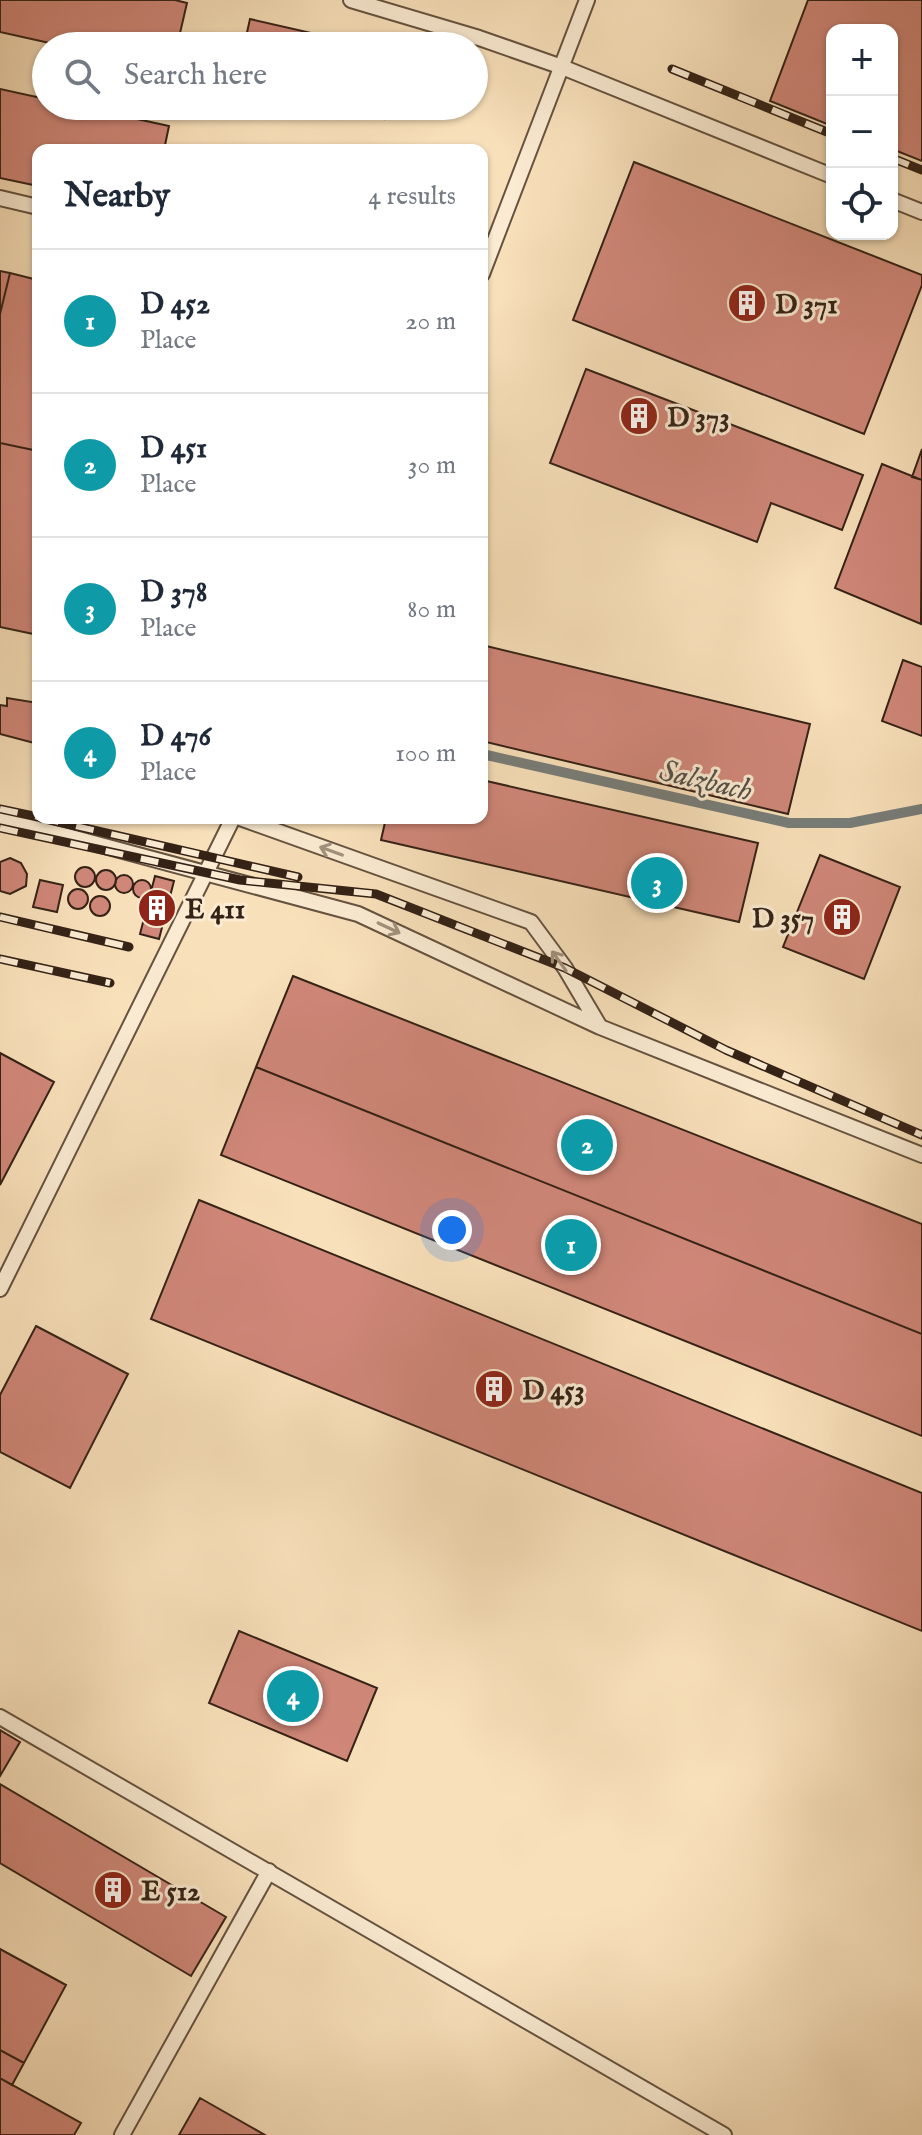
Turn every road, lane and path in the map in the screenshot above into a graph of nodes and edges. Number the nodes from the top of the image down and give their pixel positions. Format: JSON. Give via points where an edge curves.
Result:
{"nodes":[{"id":1,"x":351,"y":0,"type":"edge"},
{"id":2,"x":587,"y":0,"type":"edge"},
{"id":3,"x":459,"y":32,"type":"edge"},
{"id":4,"x":488,"y":41,"type":"edge"},
{"id":5,"x":562,"y":67,"type":"junction"},
{"id":6,"x":826,"y":174,"type":"edge"},
{"id":7,"x":0,"y":198,"type":"edge"},
{"id":8,"x":898,"y":202,"type":"edge"},
{"id":9,"x":32,"y":206,"type":"edge"},
{"id":10,"x":922,"y":212,"type":"edge"},
{"id":11,"x":488,"y":258,"type":"edge"},
{"id":12,"x":0,"y":818,"type":"edge"},
{"id":13,"x":230,"y":824,"type":"edge"},
{"id":14,"x":257,"y":824,"type":"edge"},
{"id":15,"x":208,"y":874,"type":"junction"},
{"id":16,"x":600,"y":1027,"type":"junction"},
{"id":17,"x":922,"y":1155,"type":"edge"},
{"id":18,"x":0,"y":1289,"type":"edge"},
{"id":19,"x":0,"y":1717,"type":"edge"},
{"id":20,"x":269,"y":1871,"type":"junction"},
{"id":21,"x":122,"y":2135,"type":"edge"},
{"id":22,"x":724,"y":2135,"type":"edge"}],
"edges":[{"from":1,"to":3,"type":"lane"},
{"from":2,"to":5,"type":"lane"},
{"from":4,"to":5,"type":"lane"},
{"from":5,"to":6,"type":"lane"},
{"from":5,"to":11,"type":"lane"},
{"from":7,"to":9,"type":"lane"},
{"from":8,"to":10,"type":"lane"},
{"from":12,"to":15,"type":"lane"},
{"from":13,"to":15,"type":"lane"},
{"from":16,"to":14,"type":"lane","one_way":true,"via":[[531,922]]},
{"from":15,"to":16,"type":"lane","one_way":true,"via":[[358,914]]},
{"from":15,"to":18,"type":"lane"},
{"from":16,"to":17,"type":"lane"},
{"from":19,"to":20,"type":"lane"},
{"from":20,"to":21,"type":"lane"},
{"from":20,"to":22,"type":"lane"}]}
